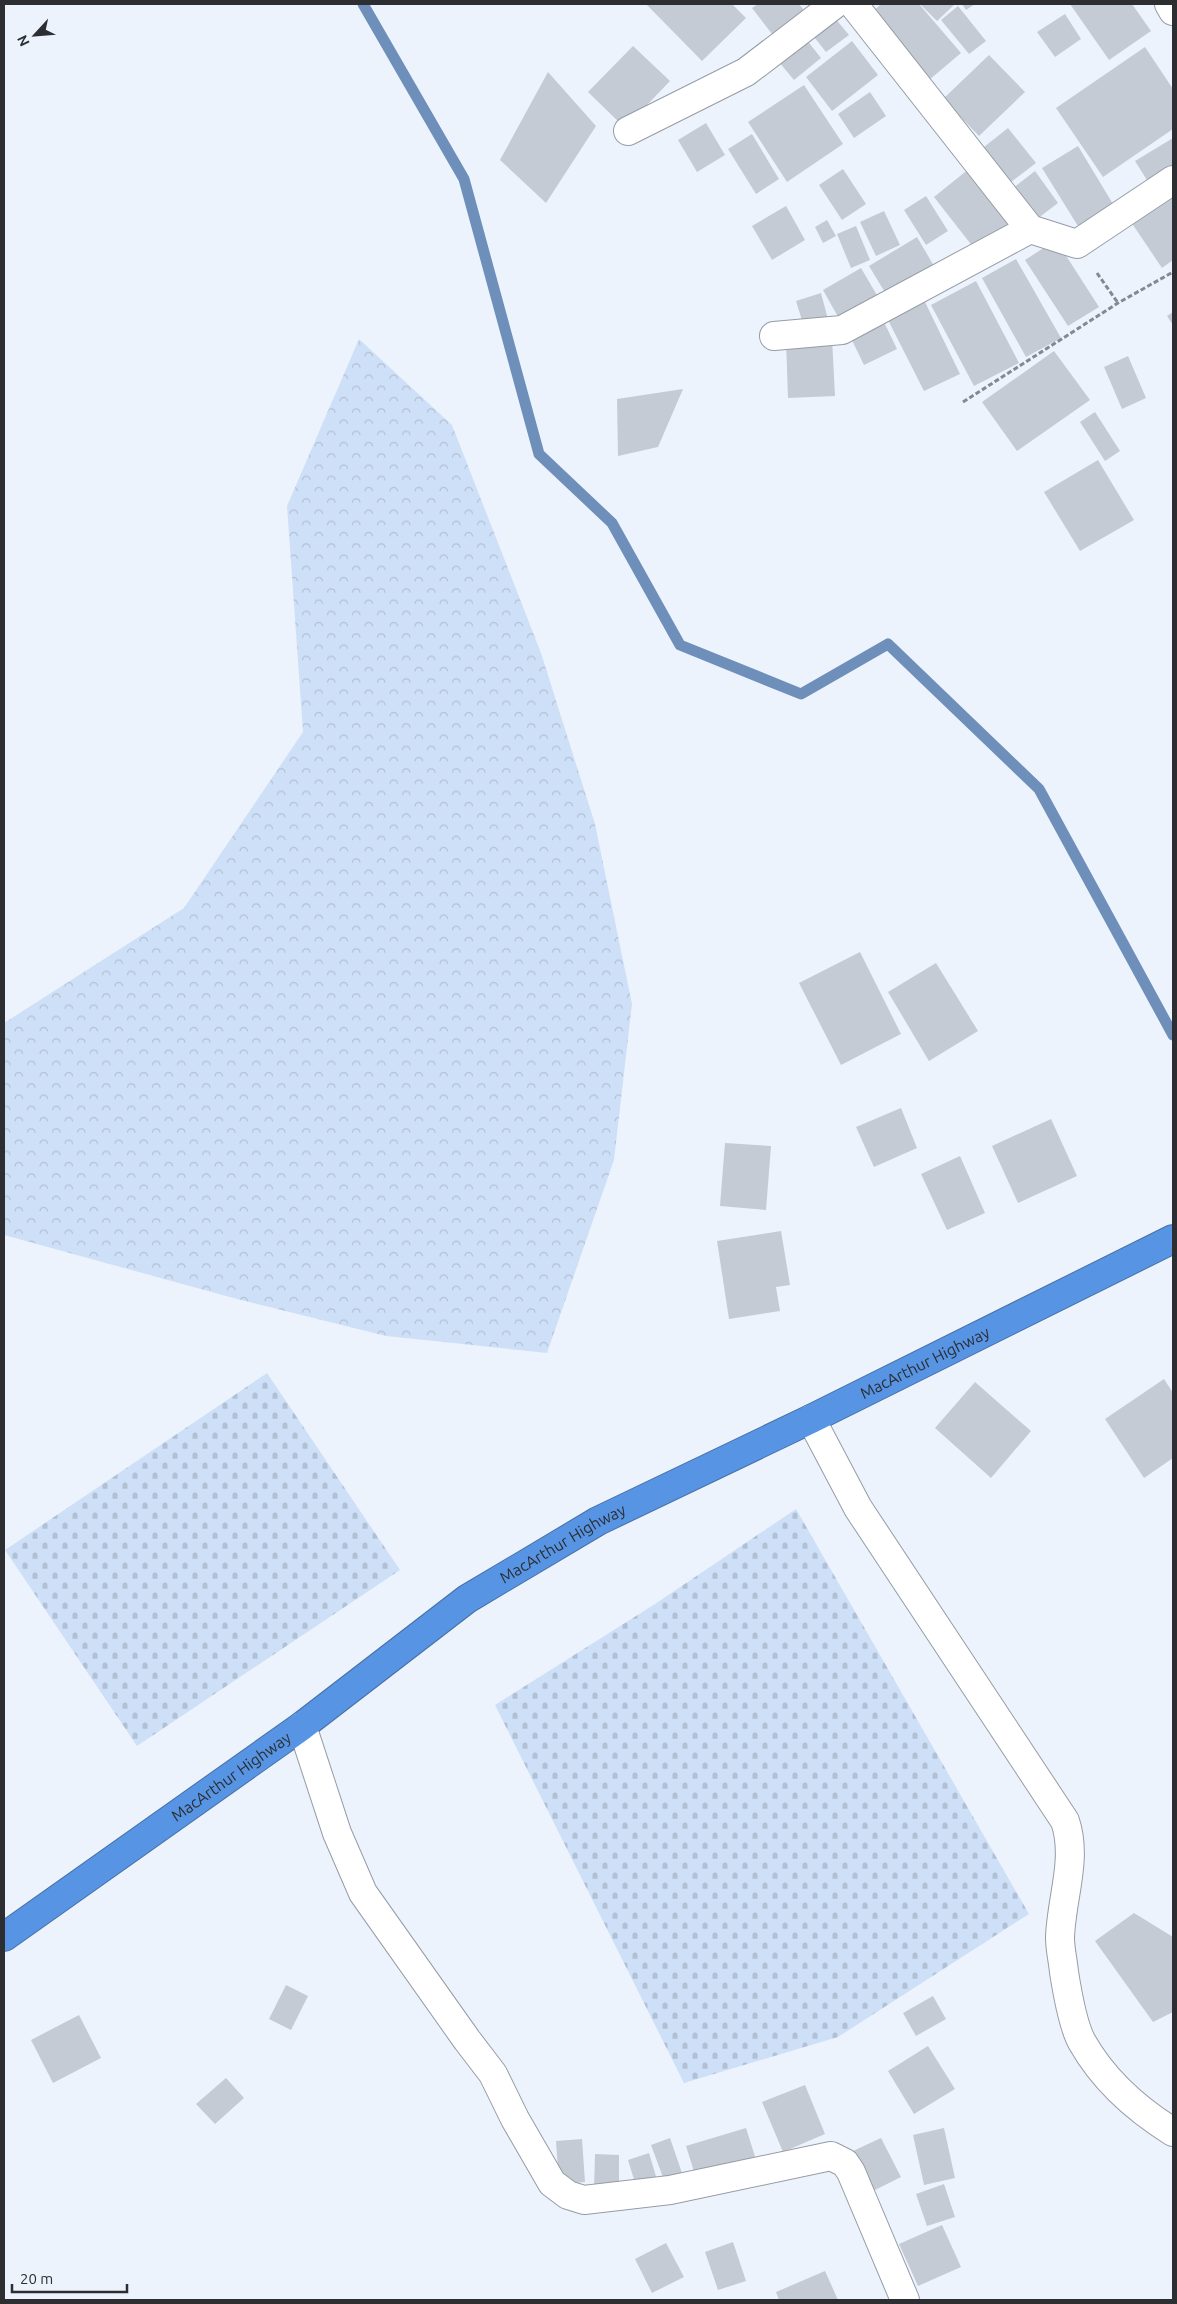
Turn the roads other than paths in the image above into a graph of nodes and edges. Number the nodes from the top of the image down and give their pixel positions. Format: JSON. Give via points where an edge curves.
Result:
{"nodes":[{"id":1,"x":835,"y":4,"type":"edge"},
{"id":2,"x":853,"y":4,"type":"edge"},
{"id":3,"x":1169,"y":4,"type":"edge"},
{"id":4,"x":1173,"y":11,"type":"edge"},
{"id":5,"x":628,"y":131,"type":"dead end"},
{"id":6,"x":1173,"y":180,"type":"edge"},
{"id":7,"x":1030,"y":229,"type":"junction"},
{"id":8,"x":774,"y":336,"type":"dead end"},
{"id":9,"x":1173,"y":1239,"type":"edge"},
{"id":10,"x":811,"y":1419,"type":"junction"},
{"id":11,"x":302,"y":1726,"type":"junction"},
{"id":12,"x":4,"y":1937,"type":"edge"},
{"id":13,"x":1173,"y":2132,"type":"edge"},
{"id":14,"x":905,"y":2300,"type":"edge"}],
"edges":[{"from":1,"to":5,"type":"street","via":[[746,72]]},
{"from":2,"to":7,"type":"street"},
{"from":3,"to":4,"type":"street"},
{"from":6,"to":7,"type":"street","via":[[1077,244]]},
{"from":7,"to":8,"type":"street","via":[[842,330]]},
{"from":9,"to":10,"type":"highway","name":"MacArthur Highway"},
{"from":10,"to":11,"type":"highway","name":"MacArthur Highway","via":[[598,1521],[467,1599]]},
{"from":10,"to":13,"type":"street","via":[[858,1508],[1065,1821],[1070,1836],[1070,1857],[1060,1938],[1067,1990],[1081,2041],[1111,2084],[1146,2115]]},
{"from":11,"to":12,"type":"highway","name":"MacArthur Highway"},
{"from":11,"to":14,"type":"street","via":[[338,1833],[363,1893],[493,2074],[552,2183],[568,2195],[584,2200],[670,2190],[837,2157],[850,2172]]}]}
